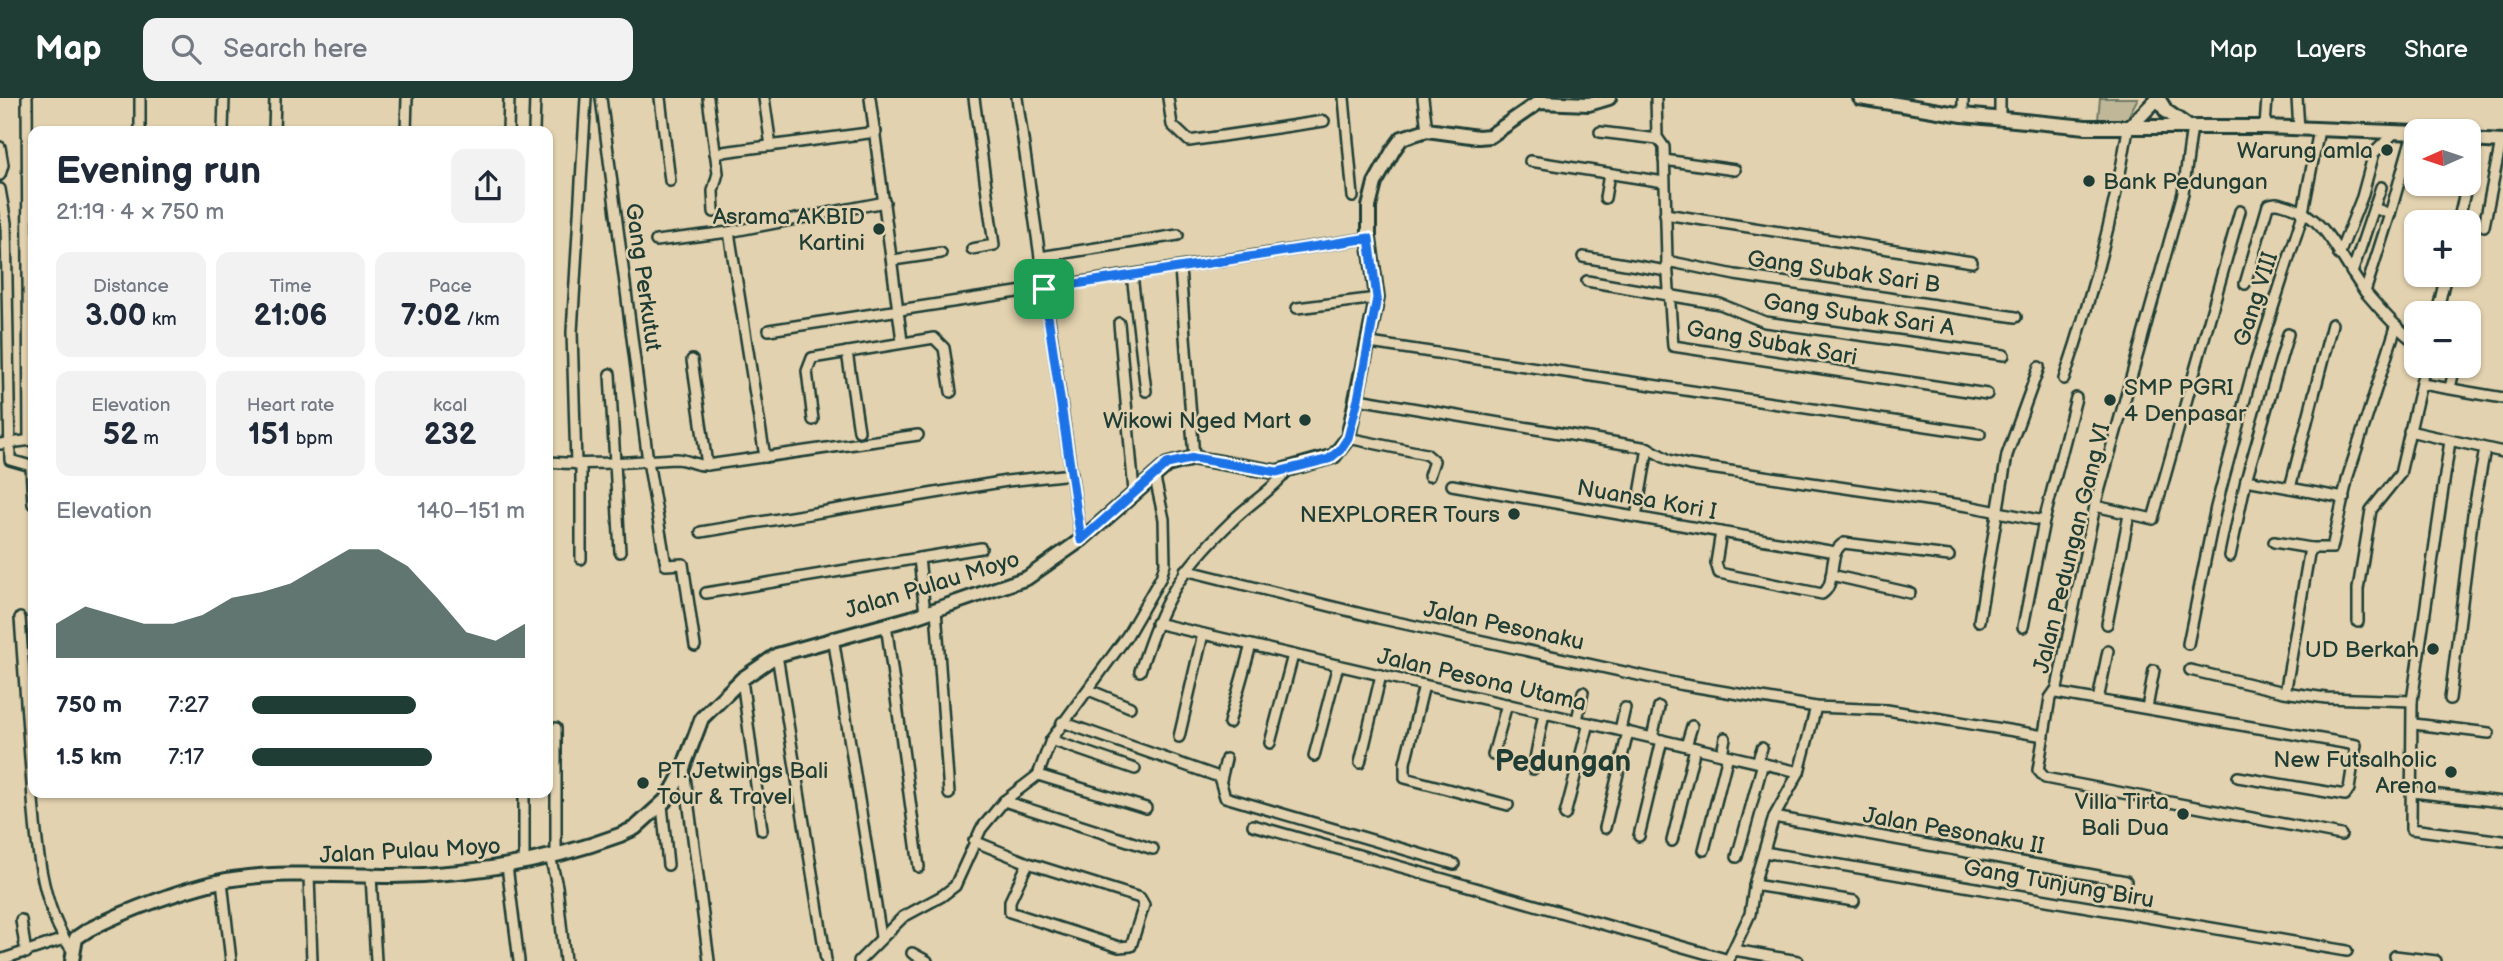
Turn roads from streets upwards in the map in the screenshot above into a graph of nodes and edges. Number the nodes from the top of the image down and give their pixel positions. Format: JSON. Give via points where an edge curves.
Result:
{"nodes":[{"id":1,"x":27,"y":98,"type":"edge"},
{"id":2,"x":140,"y":98,"type":"edge"},
{"id":3,"x":224,"y":98,"type":"edge"},
{"id":4,"x":275,"y":98,"type":"edge"},
{"id":5,"x":407,"y":98,"type":"edge"},
{"id":6,"x":535,"y":98,"type":"edge"},
{"id":7,"x":586,"y":98,"type":"edge"},
{"id":8,"x":601,"y":98,"type":"edge"},
{"id":9,"x":660,"y":98,"type":"edge"},
{"id":10,"x":708,"y":98,"type":"edge"},
{"id":11,"x":764,"y":98,"type":"edge"},
{"id":12,"x":870,"y":98,"type":"edge"},
{"id":13,"x":974,"y":98,"type":"edge"},
{"id":14,"x":1017,"y":98,"type":"edge"},
{"id":15,"x":1168,"y":98,"type":"edge"},
{"id":16,"x":1344,"y":98,"type":"edge"},
{"id":17,"x":1423,"y":98,"type":"edge"},
{"id":18,"x":1609,"y":98,"type":"edge"},
{"id":19,"x":1656,"y":98,"type":"edge"},
{"id":20,"x":1860,"y":98,"type":"edge"},
{"id":21,"x":1964,"y":98,"type":"edge"},
{"id":22,"x":2000,"y":98,"type":"edge"},
{"id":23,"x":2158,"y":98,"type":"edge"},
{"id":24,"x":2267,"y":98,"type":"edge"},
{"id":25,"x":2297,"y":98,"type":"edge"},
{"id":26,"x":509,"y":99,"type":"edge"},
{"id":27,"x":1917,"y":104,"type":"edge"},
{"id":28,"x":1963,"y":116,"type":"junction"},
{"id":29,"x":2000,"y":119,"type":"junction"},
{"id":30,"x":1324,"y":121,"type":"dead end"},
{"id":31,"x":140,"y":126,"type":"edge"},
{"id":32,"x":223,"y":126,"type":"edge"},
{"id":33,"x":274,"y":126,"type":"edge"},
{"id":34,"x":406,"y":126,"type":"edge"},
{"id":35,"x":508,"y":126,"type":"edge"},
{"id":36,"x":534,"y":126,"type":"edge"},
{"id":37,"x":2190,"y":126,"type":"junction"},
{"id":38,"x":2265,"y":127,"type":"junction"},
{"id":39,"x":2128,"y":129,"type":"junction"},
{"id":40,"x":2298,"y":129,"type":"junction"},
{"id":41,"x":1427,"y":130,"type":"junction"},
{"id":42,"x":2319,"y":130,"type":"junction"},
{"id":43,"x":876,"y":132,"type":"junction"},
{"id":44,"x":1600,"y":132,"type":"dead end"},
{"id":45,"x":2395,"y":132,"type":"junction"},
{"id":46,"x":2404,"y":132,"type":"edge"},
{"id":47,"x":1658,"y":139,"type":"junction"},
{"id":48,"x":2482,"y":141,"type":"edge"},
{"id":49,"x":2502,"y":142,"type":"edge"},
{"id":50,"x":771,"y":146,"type":"junction"},
{"id":51,"x":0,"y":147,"type":"edge"},
{"id":52,"x":716,"y":153,"type":"junction"},
{"id":53,"x":1664,"y":160,"type":"junction"},
{"id":54,"x":1530,"y":161,"type":"dead end"},
{"id":55,"x":2404,"y":169,"type":"edge"},
{"id":56,"x":1735,"y":170,"type":"dead end"},
{"id":57,"x":1609,"y":173,"type":"junction"},
{"id":58,"x":0,"y":175,"type":"edge"},
{"id":59,"x":670,"y":181,"type":"dead end"},
{"id":60,"x":1664,"y":182,"type":"junction"},
{"id":61,"x":28,"y":184,"type":"edge"},
{"id":62,"x":2381,"y":187,"type":"dead end"},
{"id":63,"x":0,"y":188,"type":"edge"},
{"id":64,"x":1353,"y":197,"type":"dead end"},
{"id":65,"x":1605,"y":198,"type":"dead end"},
{"id":66,"x":885,"y":202,"type":"junction"},
{"id":67,"x":2374,"y":208,"type":"junction"},
{"id":68,"x":2303,"y":210,"type":"junction"},
{"id":69,"x":2240,"y":211,"type":"dead end"},
{"id":70,"x":714,"y":212,"type":"dead end"},
{"id":71,"x":1665,"y":214,"type":"junction"},
{"id":72,"x":2390,"y":214,"type":"junction"},
{"id":73,"x":2484,"y":226,"type":"dead end"},
{"id":74,"x":729,"y":232,"type":"junction"},
{"id":75,"x":1178,"y":235,"type":"dead end"},
{"id":76,"x":1369,"y":238,"type":"junction"},
{"id":77,"x":656,"y":241,"type":"dead end"},
{"id":78,"x":972,"y":249,"type":"dead end"},
{"id":79,"x":941,"y":253,"type":"dead end"},
{"id":80,"x":2339,"y":256,"type":"junction"},
{"id":81,"x":1040,"y":257,"type":"junction"},
{"id":82,"x":1583,"y":257,"type":"dead end"},
{"id":83,"x":892,"y":260,"type":"junction"},
{"id":84,"x":1972,"y":262,"type":"dead end"},
{"id":85,"x":1667,"y":266,"type":"junction"},
{"id":86,"x":1180,"y":268,"type":"junction"},
{"id":87,"x":2352,"y":273,"type":"junction"},
{"id":88,"x":1132,"y":275,"type":"junction"},
{"id":89,"x":1587,"y":281,"type":"dead end"},
{"id":90,"x":2245,"y":284,"type":"dead end"},
{"id":91,"x":1044,"y":289,"type":"junction"},
{"id":92,"x":2365,"y":292,"type":"junction"},
{"id":93,"x":1669,"y":295,"type":"junction"},
{"id":94,"x":1377,"y":298,"type":"junction"},
{"id":95,"x":1297,"y":308,"type":"dead end"},
{"id":96,"x":899,"y":311,"type":"junction"},
{"id":97,"x":2016,"y":317,"type":"dead end"},
{"id":98,"x":1119,"y":324,"type":"dead end"},
{"id":99,"x":2332,"y":324,"type":"dead end"},
{"id":100,"x":2396,"y":327,"type":"junction"},
{"id":101,"x":769,"y":330,"type":"dead end"},
{"id":102,"x":2404,"y":333,"type":"edge"},
{"id":103,"x":2288,"y":334,"type":"dead end"},
{"id":104,"x":902,"y":341,"type":"junction"},
{"id":105,"x":1370,"y":343,"type":"junction"},
{"id":106,"x":847,"y":352,"type":"junction"},
{"id":107,"x":2004,"y":355,"type":"dead end"},
{"id":108,"x":692,"y":360,"type":"dead end"},
{"id":109,"x":2039,"y":367,"type":"dead end"},
{"id":110,"x":610,"y":374,"type":"dead end"},
{"id":111,"x":2423,"y":378,"type":"edge"},
{"id":112,"x":2452,"y":378,"type":"edge"},
{"id":113,"x":2064,"y":379,"type":"dead end"},
{"id":114,"x":2422,"y":383,"type":"junction"},
{"id":115,"x":2450,"y":388,"type":"junction"},
{"id":116,"x":1146,"y":391,"type":"dead end"},
{"id":117,"x":951,"y":392,"type":"dead end"},
{"id":118,"x":1987,"y":394,"type":"dead end"},
{"id":119,"x":2076,"y":398,"type":"dead end"},
{"id":120,"x":2503,"y":398,"type":"edge"},
{"id":121,"x":1358,"y":399,"type":"junction"},
{"id":122,"x":813,"y":420,"type":"dead end"},
{"id":123,"x":859,"y":431,"type":"dead end"},
{"id":124,"x":2409,"y":431,"type":"junction"},
{"id":125,"x":1980,"y":434,"type":"dead end"},
{"id":126,"x":918,"y":435,"type":"dead end"},
{"id":127,"x":1348,"y":438,"type":"junction"},
{"id":128,"x":28,"y":440,"type":"edge"},
{"id":129,"x":2450,"y":441,"type":"junction"},
{"id":130,"x":5,"y":444,"type":"edge"},
{"id":131,"x":1648,"y":448,"type":"junction"},
{"id":132,"x":2485,"y":449,"type":"junction"},
{"id":133,"x":2503,"y":452,"type":"edge"},
{"id":134,"x":765,"y":457,"type":"junction"},
{"id":135,"x":1194,"y":458,"type":"junction"},
{"id":136,"x":648,"y":461,"type":"junction"},
{"id":137,"x":553,"y":462,"type":"edge"},
{"id":138,"x":578,"y":464,"type":"junction"},
{"id":139,"x":617,"y":464,"type":"junction"},
{"id":140,"x":28,"y":465,"type":"edge"},
{"id":141,"x":708,"y":466,"type":"junction"},
{"id":142,"x":1288,"y":470,"type":"junction"},
{"id":143,"x":1072,"y":474,"type":"junction"},
{"id":144,"x":1154,"y":474,"type":"junction"},
{"id":145,"x":1429,"y":476,"type":"dead end"},
{"id":146,"x":2246,"y":480,"type":"junction"},
{"id":147,"x":1452,"y":485,"type":"dead end"},
{"id":148,"x":2290,"y":488,"type":"junction"},
{"id":149,"x":1133,"y":492,"type":"junction"},
{"id":150,"x":2344,"y":498,"type":"junction"},
{"id":151,"x":2095,"y":506,"type":"junction"},
{"id":152,"x":1996,"y":510,"type":"junction"},
{"id":153,"x":2129,"y":515,"type":"junction"},
{"id":154,"x":1636,"y":517,"type":"junction"},
{"id":155,"x":2043,"y":521,"type":"junction"},
{"id":156,"x":701,"y":532,"type":"dead end"},
{"id":157,"x":1721,"y":532,"type":"junction"},
{"id":158,"x":1081,"y":540,"type":"junction"},
{"id":159,"x":2274,"y":542,"type":"dead end"},
{"id":160,"x":981,"y":548,"type":"dead end"},
{"id":161,"x":2310,"y":548,"type":"junction"},
{"id":162,"x":620,"y":552,"type":"dead end"},
{"id":163,"x":1835,"y":552,"type":"junction"},
{"id":164,"x":1949,"y":556,"type":"dead end"},
{"id":165,"x":2230,"y":556,"type":"dead end"},
{"id":166,"x":919,"y":558,"type":"junction"},
{"id":167,"x":581,"y":559,"type":"dead end"},
{"id":168,"x":1185,"y":570,"type":"junction"},
{"id":169,"x":1831,"y":575,"type":"junction"},
{"id":170,"x":706,"y":593,"type":"dead end"},
{"id":171,"x":1910,"y":593,"type":"dead end"},
{"id":172,"x":931,"y":611,"type":"junction"},
{"id":173,"x":20,"y":618,"type":"dead end"},
{"id":174,"x":1979,"y":621,"type":"dead end"},
{"id":175,"x":2358,"y":622,"type":"dead end"},
{"id":176,"x":1156,"y":623,"type":"junction"},
{"id":177,"x":886,"y":624,"type":"junction"},
{"id":178,"x":2108,"y":624,"type":"dead end"},
{"id":179,"x":2022,"y":627,"type":"dead end"},
{"id":180,"x":1203,"y":634,"type":"junction"},
{"id":181,"x":833,"y":636,"type":"junction"},
{"id":182,"x":2188,"y":644,"type":"dead end"},
{"id":183,"x":1251,"y":645,"type":"junction"},
{"id":184,"x":695,"y":646,"type":"dead end"},
{"id":185,"x":2108,"y":651,"type":"dead end"},
{"id":186,"x":777,"y":654,"type":"junction"},
{"id":187,"x":1293,"y":655,"type":"junction"},
{"id":188,"x":1338,"y":665,"type":"junction"},
{"id":189,"x":2154,"y":670,"type":"dead end"},
{"id":190,"x":2190,"y":670,"type":"dead end"},
{"id":191,"x":1140,"y":671,"type":"dead end"},
{"id":192,"x":1381,"y":675,"type":"junction"},
{"id":193,"x":742,"y":679,"type":"junction"},
{"id":194,"x":1424,"y":685,"type":"junction"},
{"id":195,"x":2286,"y":688,"type":"dead end"},
{"id":196,"x":1089,"y":690,"type":"junction"},
{"id":197,"x":1583,"y":692,"type":"dead end"},
{"id":198,"x":2056,"y":693,"type":"junction"},
{"id":199,"x":2450,"y":699,"type":"dead end"},
{"id":200,"x":2098,"y":700,"type":"junction"},
{"id":201,"x":2412,"y":701,"type":"junction"},
{"id":202,"x":1507,"y":704,"type":"junction"},
{"id":203,"x":1130,"y":707,"type":"dead end"},
{"id":204,"x":1659,"y":707,"type":"dead end"},
{"id":205,"x":1816,"y":707,"type":"junction"},
{"id":206,"x":1625,"y":708,"type":"dead end"},
{"id":207,"x":2147,"y":708,"type":"junction"},
{"id":208,"x":1544,"y":713,"type":"junction"},
{"id":209,"x":1577,"y":720,"type":"junction"},
{"id":210,"x":1062,"y":722,"type":"junction"},
{"id":211,"x":1229,"y":723,"type":"dead end"},
{"id":212,"x":1589,"y":723,"type":"junction"},
{"id":213,"x":2414,"y":724,"type":"junction"},
{"id":214,"x":1692,"y":726,"type":"dead end"},
{"id":215,"x":28,"y":728,"type":"edge"},
{"id":216,"x":556,"y":728,"type":"dead end"},
{"id":217,"x":1624,"y":731,"type":"junction"},
{"id":218,"x":2489,"y":733,"type":"dead end"},
{"id":219,"x":2044,"y":736,"type":"junction"},
{"id":220,"x":1179,"y":737,"type":"dead end"},
{"id":221,"x":1725,"y":738,"type":"dead end"},
{"id":222,"x":1657,"y":739,"type":"junction"},
{"id":223,"x":1051,"y":740,"type":"junction"},
{"id":224,"x":1270,"y":743,"type":"dead end"},
{"id":225,"x":1690,"y":747,"type":"junction"},
{"id":226,"x":1762,"y":748,"type":"dead end"},
{"id":227,"x":1493,"y":755,"type":"dead end"},
{"id":228,"x":1725,"y":755,"type":"junction"},
{"id":229,"x":1314,"y":756,"type":"dead end"},
{"id":230,"x":1226,"y":759,"type":"dead end"},
{"id":231,"x":1360,"y":763,"type":"dead end"},
{"id":232,"x":1760,"y":763,"type":"junction"},
{"id":233,"x":683,"y":767,"type":"junction"},
{"id":234,"x":1135,"y":769,"type":"dead end"},
{"id":235,"x":1533,"y":769,"type":"dead end"},
{"id":236,"x":1798,"y":772,"type":"junction"},
{"id":237,"x":1038,"y":775,"type":"junction"},
{"id":238,"x":2238,"y":777,"type":"dead end"},
{"id":239,"x":1221,"y":780,"type":"junction"},
{"id":240,"x":2412,"y":792,"type":"junction"},
{"id":241,"x":949,"y":794,"type":"dead end"},
{"id":242,"x":33,"y":798,"type":"edge"},
{"id":243,"x":524,"y":798,"type":"edge"},
{"id":244,"x":1004,"y":802,"type":"junction"},
{"id":245,"x":2503,"y":802,"type":"edge"},
{"id":246,"x":1508,"y":805,"type":"dead end"},
{"id":247,"x":662,"y":806,"type":"junction"},
{"id":248,"x":1146,"y":808,"type":"dead end"},
{"id":249,"x":1565,"y":815,"type":"dead end"},
{"id":250,"x":1774,"y":817,"type":"junction"},
{"id":251,"x":1253,"y":825,"type":"dead end"},
{"id":252,"x":1605,"y":828,"type":"dead end"},
{"id":253,"x":762,"y":830,"type":"dead end"},
{"id":254,"x":2341,"y":835,"type":"dead end"},
{"id":255,"x":1639,"y":836,"type":"dead end"},
{"id":256,"x":974,"y":841,"type":"junction"},
{"id":257,"x":1672,"y":841,"type":"dead end"},
{"id":258,"x":2503,"y":841,"type":"edge"},
{"id":259,"x":1153,"y":849,"type":"dead end"},
{"id":260,"x":1704,"y":850,"type":"dead end"},
{"id":261,"x":1764,"y":852,"type":"junction"},
{"id":262,"x":553,"y":856,"type":"junction"},
{"id":263,"x":1737,"y":857,"type":"dead end"},
{"id":264,"x":524,"y":863,"type":"junction"},
{"id":265,"x":1028,"y":863,"type":"junction"},
{"id":266,"x":1454,"y":864,"type":"dead end"},
{"id":267,"x":668,"y":865,"type":"dead end"},
{"id":268,"x":507,"y":866,"type":"junction"},
{"id":269,"x":919,"y":867,"type":"dead end"},
{"id":270,"x":309,"y":876,"type":"junction"},
{"id":271,"x":371,"y":876,"type":"junction"},
{"id":272,"x":222,"y":881,"type":"junction"},
{"id":273,"x":2126,"y":881,"type":"dead end"},
{"id":274,"x":1754,"y":885,"type":"junction"},
{"id":275,"x":1854,"y":901,"type":"dead end"},
{"id":276,"x":21,"y":920,"type":"dead end"},
{"id":277,"x":881,"y":937,"type":"junction"},
{"id":278,"x":69,"y":950,"type":"edge"},
{"id":279,"x":1734,"y":950,"type":"junction"},
{"id":280,"x":2347,"y":951,"type":"dead end"},
{"id":281,"x":26,"y":953,"type":"junction"},
{"id":282,"x":912,"y":953,"type":"dead end"},
{"id":283,"x":2395,"y":956,"type":"dead end"},
{"id":284,"x":0,"y":960,"type":"edge"},
{"id":285,"x":826,"y":960,"type":"edge"},
{"id":286,"x":1728,"y":960,"type":"edge"},
{"id":287,"x":231,"y":961,"type":"edge"},
{"id":288,"x":312,"y":961,"type":"edge"},
{"id":289,"x":376,"y":961,"type":"edge"},
{"id":290,"x":519,"y":961,"type":"edge"},
{"id":291,"x":565,"y":961,"type":"edge"},
{"id":292,"x":709,"y":961,"type":"edge"},
{"id":293,"x":859,"y":961,"type":"edge"},
{"id":294,"x":927,"y":961,"type":"edge"},
{"id":295,"x":1798,"y":961,"type":"edge"},
{"id":296,"x":2436,"y":961,"type":"edge"}],
"edges":[{"from":1,"to":61,"type":"street"},
{"from":2,"to":31,"type":"street"},
{"from":3,"to":32,"type":"street"},
{"from":4,"to":33,"type":"street"},
{"from":5,"to":34,"type":"street"},
{"from":6,"to":36,"type":"street"},
{"from":7,"to":138,"type":"street","via":[[572,332]]},
{"from":8,"to":136,"type":"street","name":"Gang Perkutut"},
{"from":9,"to":59,"type":"street"},
{"from":10,"to":52,"type":"street"},
{"from":11,"to":50,"type":"street"},
{"from":12,"to":43,"type":"street"},
{"from":13,"to":78,"type":"street","via":[[994,245]]},
{"from":14,"to":81,"type":"street"},
{"from":15,"to":30,"type":"street","via":[[1172,125],[1189,141]]},
{"from":16,"to":64,"type":"street"},
{"from":17,"to":41,"type":"street"},
{"from":18,"to":41,"type":"street","via":[[1589,104],[1539,102],[1490,135]]},
{"from":19,"to":47,"type":"street","name":"Gang Subak Sari"},
{"from":20,"to":27,"type":"street"},
{"from":21,"to":28,"type":"street"},
{"from":22,"to":29,"type":"street"},
{"from":23,"to":37,"type":"street","via":[[2166,111]]},
{"from":23,"to":39,"type":"street"},
{"from":24,"to":38,"type":"street"},
{"from":25,"to":40,"type":"street"},
{"from":26,"to":35,"type":"street"},
{"from":27,"to":28,"type":"street"},
{"from":28,"to":29,"type":"street"},
{"from":29,"to":39,"type":"street"},
{"from":37,"to":38,"type":"street"},
{"from":37,"to":39,"type":"street"},
{"from":37,"to":151,"type":"street","name":"Jalan Pedungan Gang VI","via":[[2183,193],[2170,246]]},
{"from":38,"to":40,"type":"street"},
{"from":39,"to":113,"type":"street","via":[[2118,193],[2094,289]]},
{"from":40,"to":42,"type":"street"},
{"from":41,"to":76,"type":"street","via":[[1402,138],[1375,183]]},
{"from":42,"to":45,"type":"street"},
{"from":42,"to":68,"type":"street","name":"Gang VIII"},
{"from":43,"to":50,"type":"street"},
{"from":43,"to":66,"type":"street"},
{"from":44,"to":47,"type":"street"},
{"from":45,"to":46,"type":"street"},
{"from":45,"to":80,"type":"street","via":[[2374,153]]},
{"from":47,"to":53,"type":"street","name":"Gang Subak Sari","via":[[1664,145]]},
{"from":48,"to":49,"type":"street"},
{"from":49,"to":73,"type":"street"},
{"from":50,"to":52,"type":"street"},
{"from":51,"to":58,"type":"street"},
{"from":52,"to":70,"type":"street"},
{"from":53,"to":56,"type":"street"},
{"from":53,"to":60,"type":"street","name":"Gang Subak Sari"},
{"from":54,"to":57,"type":"street"},
{"from":55,"to":72,"type":"street"},
{"from":57,"to":60,"type":"street"},
{"from":57,"to":65,"type":"street"},
{"from":60,"to":71,"type":"street","name":"Gang Subak Sari"},
{"from":62,"to":67,"type":"street"},
{"from":63,"to":130,"type":"street","via":[[6,223]]},
{"from":66,"to":74,"type":"street"},
{"from":66,"to":83,"type":"street"},
{"from":67,"to":72,"type":"street"},
{"from":67,"to":87,"type":"street"},
{"from":68,"to":80,"type":"street","via":[[2322,228]]},
{"from":68,"to":90,"type":"street","via":[[2274,202],[2268,205]]},
{"from":68,"to":182,"type":"street","name":"Gang VIII","via":[[2216,507]]},
{"from":69,"to":153,"type":"street","via":[[2153,519]]},
{"from":71,"to":84,"type":"street"},
{"from":71,"to":85,"type":"street","name":"Gang Subak Sari"},
{"from":72,"to":92,"type":"street"},
{"from":74,"to":77,"type":"street"},
{"from":74,"to":134,"type":"street"},
{"from":75,"to":81,"type":"street"},
{"from":76,"to":86,"type":"street"},
{"from":76,"to":94,"type":"street"},
{"from":79,"to":83,"type":"street"},
{"from":80,"to":87,"type":"street"},
{"from":81,"to":91,"type":"street"},
{"from":82,"to":85,"type":"street","name":"Gang Subak Sari B"},
{"from":83,"to":96,"type":"street"},
{"from":85,"to":93,"type":"street","name":"Gang Subak Sari"},
{"from":85,"to":97,"type":"street","name":"Gang Subak Sari B"},
{"from":86,"to":88,"type":"street"},
{"from":86,"to":135,"type":"street"},
{"from":87,"to":92,"type":"street"},
{"from":88,"to":91,"type":"street"},
{"from":88,"to":116,"type":"street"},
{"from":89,"to":93,"type":"street","name":"Gang Subak Sari A"},
{"from":91,"to":96,"type":"street"},
{"from":91,"to":143,"type":"street"},
{"from":92,"to":100,"type":"street"},
{"from":93,"to":107,"type":"street","name":"Gang Subak Sari A","via":[[1720,304],[1765,321]]},
{"from":93,"to":118,"type":"street","name":"Gang Subak Sari","via":[[1675,347]]},
{"from":94,"to":95,"type":"street"},
{"from":94,"to":105,"type":"street"},
{"from":96,"to":101,"type":"street"},
{"from":96,"to":104,"type":"street"},
{"from":98,"to":149,"type":"street"},
{"from":99,"to":148,"type":"street"},
{"from":100,"to":102,"type":"street"},
{"from":100,"to":150,"type":"street"},
{"from":103,"to":146,"type":"street"},
{"from":104,"to":106,"type":"street"},
{"from":104,"to":117,"type":"street","via":[[939,340]]},
{"from":105,"to":121,"type":"street"},
{"from":105,"to":125,"type":"street"},
{"from":106,"to":122,"type":"street","via":[[809,361]]},
{"from":106,"to":123,"type":"street"},
{"from":108,"to":141,"type":"street"},
{"from":109,"to":152,"type":"street","via":[[2015,426]]},
{"from":110,"to":139,"type":"street"},
{"from":111,"to":114,"type":"street"},
{"from":112,"to":115,"type":"street"},
{"from":114,"to":115,"type":"street"},
{"from":114,"to":124,"type":"street"},
{"from":115,"to":120,"type":"street"},
{"from":119,"to":155,"type":"street"},
{"from":121,"to":127,"type":"street"},
{"from":121,"to":131,"type":"street"},
{"from":124,"to":129,"type":"street"},
{"from":124,"to":175,"type":"street","via":[[2397,481],[2371,509],[2358,589]]},
{"from":126,"to":134,"type":"street"},
{"from":127,"to":142,"type":"street","name":"Jalan Pulau Moyo","via":[[1329,459]]},
{"from":127,"to":145,"type":"street","via":[[1426,454],[1434,461]]},
{"from":128,"to":130,"type":"street"},
{"from":129,"to":132,"type":"street"},
{"from":129,"to":201,"type":"street"},
{"from":130,"to":140,"type":"street","via":[[10,460]]},
{"from":131,"to":152,"type":"street","via":[[1689,465]]},
{"from":131,"to":154,"type":"street"},
{"from":132,"to":133,"type":"street"},
{"from":132,"to":199,"type":"street"},
{"from":134,"to":141,"type":"street"},
{"from":135,"to":142,"type":"street","name":"Jalan Pulau Moyo","via":[[1264,472]]},
{"from":135,"to":144,"type":"street","name":"Jalan Pulau Moyo","via":[[1167,464]]},
{"from":136,"to":139,"type":"street"},
{"from":136,"to":141,"type":"street","via":[[679,459]]},
{"from":136,"to":184,"type":"street","name":"Gang Perkutut","via":[[666,565],[683,564]]},
{"from":137,"to":138,"type":"street"},
{"from":138,"to":139,"type":"street"},
{"from":138,"to":167,"type":"street"},
{"from":139,"to":162,"type":"street"},
{"from":142,"to":168,"type":"street","via":[[1272,491],[1233,520]]},
{"from":143,"to":156,"type":"street"},
{"from":143,"to":158,"type":"street"},
{"from":144,"to":149,"type":"street","name":"Jalan Pulau Moyo"},
{"from":144,"to":196,"type":"street","via":[[1164,519],[1166,551],[1161,577]]},
{"from":146,"to":148,"type":"street"},
{"from":146,"to":165,"type":"street"},
{"from":147,"to":154,"type":"street","name":"Nuansa Kori I"},
{"from":148,"to":150,"type":"street"},
{"from":149,"to":158,"type":"street","name":"Jalan Pulau Moyo"},
{"from":150,"to":161,"type":"street","via":[[2332,548]]},
{"from":151,"to":153,"type":"street"},
{"from":151,"to":198,"type":"street","name":"Jalan Pedungan Gang VI"},
{"from":152,"to":155,"type":"street"},
{"from":152,"to":174,"type":"street"},
{"from":153,"to":178,"type":"street"},
{"from":154,"to":157,"type":"street","name":"Nuansa Kori I"},
{"from":155,"to":179,"type":"street"},
{"from":157,"to":163,"type":"street","name":"Nuansa Kori I"},
{"from":157,"to":169,"type":"street","via":[[1719,573],[1822,594]]},
{"from":158,"to":172,"type":"street","name":"Jalan Pulau Moyo","via":[[1027,578]]},
{"from":159,"to":161,"type":"street"},
{"from":160,"to":166,"type":"street"},
{"from":161,"to":195,"type":"street"},
{"from":163,"to":164,"type":"street","via":[[1844,543]]},
{"from":163,"to":169,"type":"street"},
{"from":166,"to":170,"type":"street"},
{"from":166,"to":172,"type":"street"},
{"from":168,"to":176,"type":"street"},
{"from":168,"to":205,"type":"street","name":"Jalan Pesonaku","via":[[1679,684]]},
{"from":169,"to":171,"type":"street"},
{"from":172,"to":177,"type":"street","name":"Jalan Pulau Moyo"},
{"from":172,"to":241,"type":"street"},
{"from":173,"to":215,"type":"street"},
{"from":176,"to":180,"type":"street","name":"Jalan Pesona Utama"},
{"from":176,"to":191,"type":"street"},
{"from":177,"to":181,"type":"street","name":"Jalan Pulau Moyo"},
{"from":177,"to":269,"type":"street"},
{"from":180,"to":183,"type":"street","name":"Jalan Pesona Utama"},
{"from":180,"to":220,"type":"street"},
{"from":181,"to":186,"type":"street","name":"Jalan Pulau Moyo"},
{"from":181,"to":277,"type":"street"},
{"from":183,"to":187,"type":"street","name":"Jalan Pesona Utama"},
{"from":183,"to":211,"type":"street"},
{"from":185,"to":200,"type":"street"},
{"from":186,"to":193,"type":"street","name":"Jalan Pulau Moyo"},
{"from":186,"to":285,"type":"street"},
{"from":187,"to":188,"type":"street","name":"Jalan Pesona Utama"},
{"from":187,"to":224,"type":"street"},
{"from":188,"to":192,"type":"street","name":"Jalan Pesona Utama"},
{"from":188,"to":229,"type":"street"},
{"from":189,"to":207,"type":"street"},
{"from":190,"to":201,"type":"street","via":[[2316,697]]},
{"from":192,"to":194,"type":"street","name":"Jalan Pesona Utama"},
{"from":192,"to":231,"type":"street"},
{"from":193,"to":233,"type":"street","name":"Jalan Pulau Moyo","via":[[702,718]]},
{"from":193,"to":253,"type":"street"},
{"from":194,"to":202,"type":"street","name":"Jalan Pesona Utama"},
{"from":194,"to":246,"type":"street","via":[[1405,778]]},
{"from":196,"to":203,"type":"street"},
{"from":196,"to":210,"type":"street"},
{"from":197,"to":209,"type":"street"},
{"from":198,"to":200,"type":"street"},
{"from":198,"to":219,"type":"street","via":[[2050,698]]},
{"from":200,"to":207,"type":"street"},
{"from":201,"to":213,"type":"street"},
{"from":202,"to":208,"type":"street","name":"Jalan Pesona Utama"},
{"from":202,"to":227,"type":"street"},
{"from":204,"to":222,"type":"street"},
{"from":205,"to":219,"type":"street","name":"Jalan Pesonaku","via":[[1887,710]]},
{"from":205,"to":236,"type":"street"},
{"from":206,"to":217,"type":"street"},
{"from":207,"to":238,"type":"street","via":[[2356,745],[2345,795]]},
{"from":208,"to":209,"type":"street","name":"Jalan Pesona Utama"},
{"from":208,"to":235,"type":"street"},
{"from":209,"to":212,"type":"street","name":"Jalan Pesona Utama"},
{"from":210,"to":223,"type":"street"},
{"from":210,"to":239,"type":"street"},
{"from":212,"to":217,"type":"street","name":"Jalan Pesona Utama"},
{"from":212,"to":249,"type":"street"},
{"from":213,"to":218,"type":"street"},
{"from":213,"to":240,"type":"street"},
{"from":214,"to":225,"type":"street"},
{"from":216,"to":262,"type":"street"},
{"from":217,"to":222,"type":"street","name":"Jalan Pesona Utama"},
{"from":217,"to":252,"type":"street"},
{"from":219,"to":254,"type":"street","via":[[2038,768],[2045,778]]},
{"from":221,"to":228,"type":"street"},
{"from":222,"to":225,"type":"street","name":"Jalan Pesona Utama"},
{"from":222,"to":255,"type":"street"},
{"from":223,"to":234,"type":"street"},
{"from":223,"to":237,"type":"street"},
{"from":225,"to":228,"type":"street","name":"Jalan Pesona Utama"},
{"from":225,"to":257,"type":"street"},
{"from":226,"to":232,"type":"street"},
{"from":228,"to":232,"type":"street","name":"Jalan Pesona Utama"},
{"from":228,"to":260,"type":"street"},
{"from":230,"to":239,"type":"street"},
{"from":232,"to":236,"type":"street","name":"Jalan Pesona Utama"},
{"from":232,"to":263,"type":"street"},
{"from":233,"to":247,"type":"street","name":"Jalan Pulau Moyo"},
{"from":233,"to":292,"type":"street"},
{"from":236,"to":250,"type":"street"},
{"from":237,"to":244,"type":"street"},
{"from":237,"to":248,"type":"street"},
{"from":239,"to":266,"type":"street","via":[[1225,797]]},
{"from":240,"to":245,"type":"street"},
{"from":240,"to":258,"type":"street","via":[[2411,829],[2415,832]]},
{"from":242,"to":278,"type":"street","via":[[47,892]]},
{"from":243,"to":264,"type":"street"},
{"from":244,"to":256,"type":"street"},
{"from":244,"to":259,"type":"street"},
{"from":247,"to":262,"type":"street","name":"Jalan Pulau Moyo","via":[[620,835]]},
{"from":247,"to":267,"type":"street"},
{"from":250,"to":261,"type":"street"},
{"from":250,"to":273,"type":"street","name":"Jalan Pesonaku II"},
{"from":251,"to":286,"type":"street"},
{"from":256,"to":265,"type":"street"},
{"from":256,"to":277,"type":"street","via":[[950,891],[903,917]]},
{"from":261,"to":274,"type":"street"},
{"from":261,"to":280,"type":"street","name":"Gang Tunjung Biru"},
{"from":262,"to":264,"type":"street","name":"Jalan Pulau Moyo"},
{"from":262,"to":291,"type":"street"},
{"from":264,"to":268,"type":"street","name":"Jalan Pulau Moyo"},
{"from":265,"to":265,"type":"street","via":[[1142,900],[1131,946],[1119,947],[1010,912],[1010,901]]},
{"from":268,"to":271,"type":"street","name":"Jalan Pulau Moyo","via":[[446,874]]},
{"from":268,"to":290,"type":"street"},
{"from":270,"to":271,"type":"street","name":"Jalan Pulau Moyo"},
{"from":270,"to":272,"type":"street","name":"Jalan Pulau Moyo"},
{"from":270,"to":288,"type":"street"},
{"from":271,"to":289,"type":"street"},
{"from":272,"to":278,"type":"street","name":"Jalan Pulau Moyo","via":[[96,925],[76,938]]},
{"from":272,"to":287,"type":"street"},
{"from":274,"to":275,"type":"street"},
{"from":274,"to":279,"type":"street","via":[[1750,914]]},
{"from":276,"to":281,"type":"street"},
{"from":277,"to":293,"type":"street"},
{"from":278,"to":281,"type":"street"},
{"from":279,"to":286,"type":"street"},
{"from":279,"to":295,"type":"street"},
{"from":281,"to":284,"type":"street"},
{"from":282,"to":294,"type":"street"},
{"from":283,"to":296,"type":"street"}]}
